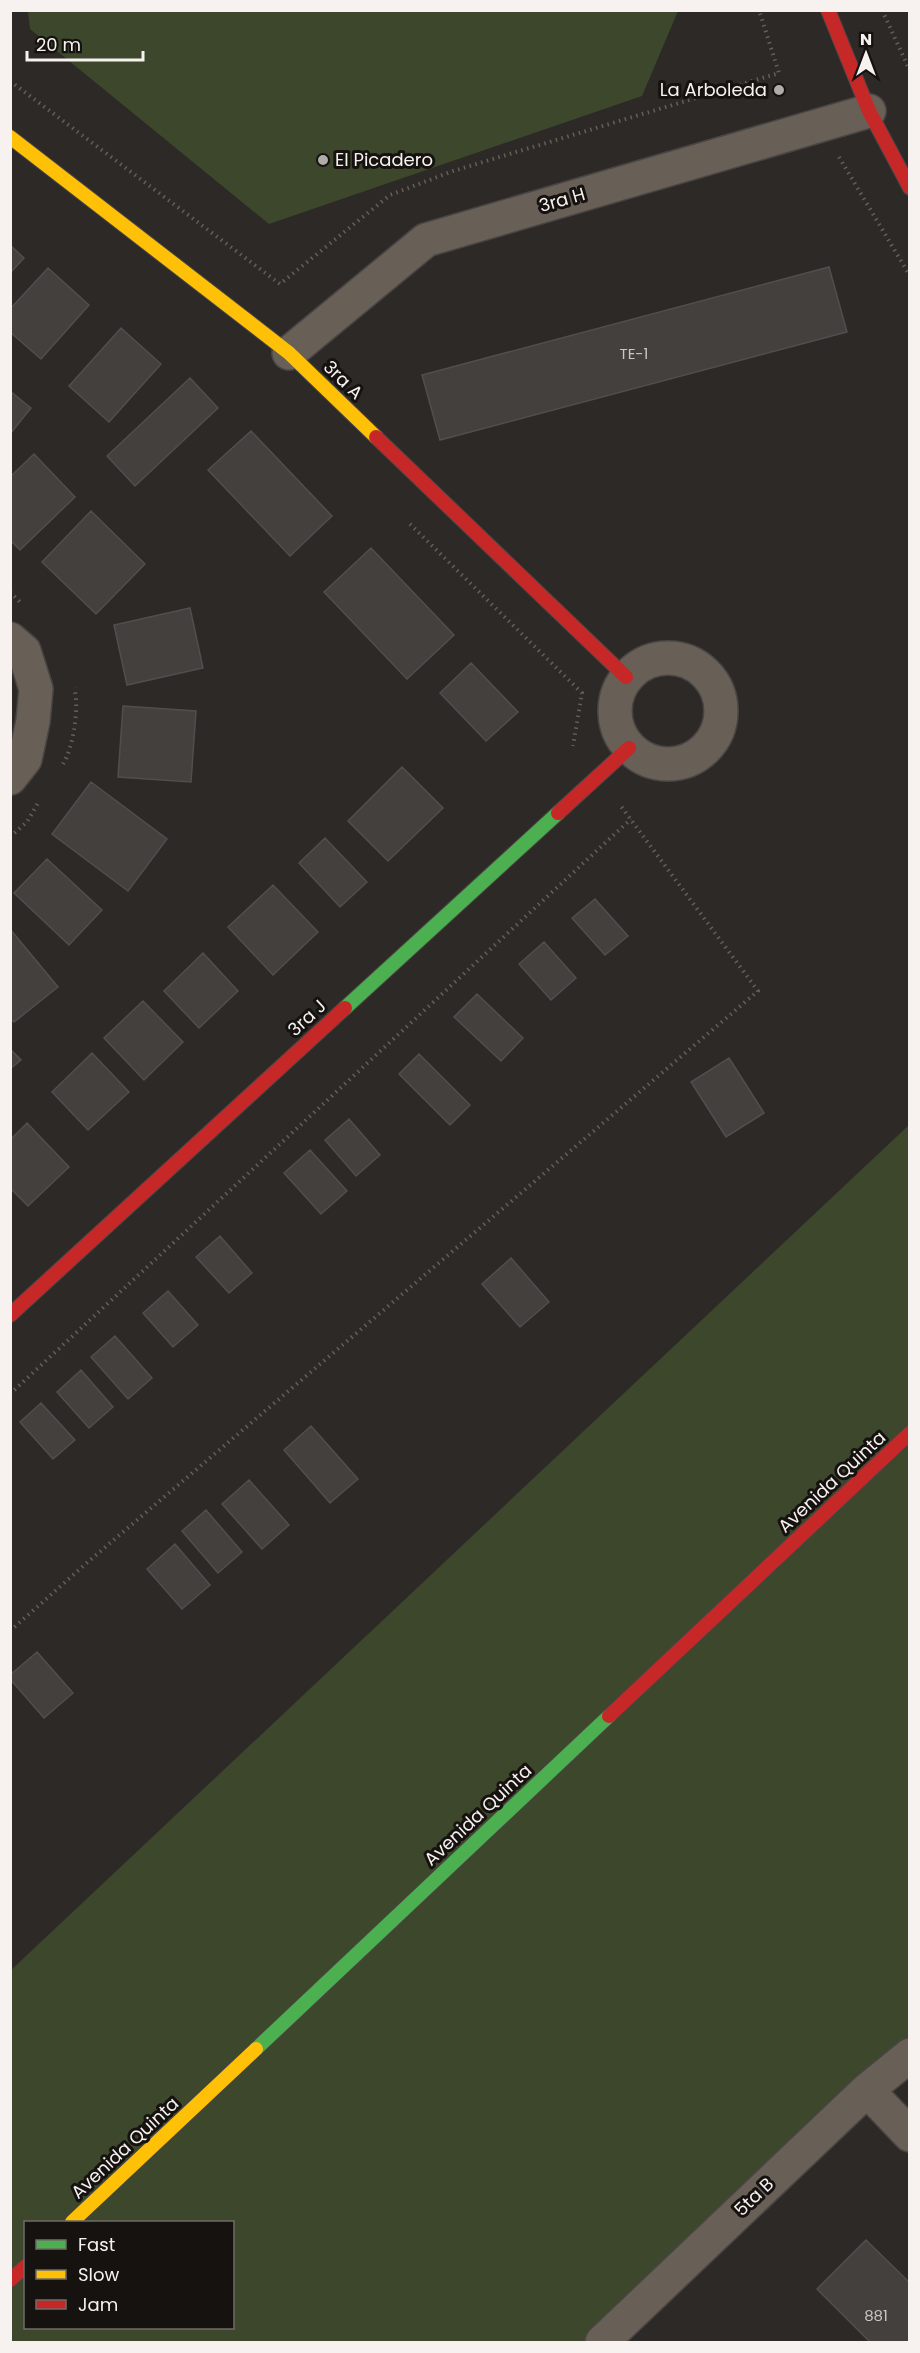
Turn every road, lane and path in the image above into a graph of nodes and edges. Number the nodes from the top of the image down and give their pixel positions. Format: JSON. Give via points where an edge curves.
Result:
{"nodes":[{"id":1,"x":759,"y":10,"type":"edge"},
{"id":2,"x":828,"y":10,"type":"edge"},
{"id":3,"x":882,"y":10,"type":"edge"},
{"id":4,"x":909,"y":71,"type":"edge"},
{"id":5,"x":10,"y":81,"type":"edge"},
{"id":6,"x":869,"y":111,"type":"junction"},
{"id":7,"x":820,"y":125,"type":"junction"},
{"id":8,"x":10,"y":137,"type":"edge"},
{"id":9,"x":909,"y":188,"type":"edge"},
{"id":10,"x":909,"y":276,"type":"edge"},
{"id":11,"x":289,"y":353,"type":"junction"},
{"id":12,"x":406,"y":520,"type":"dead end"},
{"id":13,"x":10,"y":639,"type":"edge"},
{"id":14,"x":626,"y":677,"type":"junction"},
{"id":15,"x":629,"y":748,"type":"junction"},
{"id":16,"x":566,"y":753,"type":"dead end"},
{"id":17,"x":598,"y":775,"type":"junction"},
{"id":18,"x":10,"y":778,"type":"edge"},
{"id":19,"x":631,"y":819,"type":"junction"},
{"id":20,"x":10,"y":1315,"type":"edge"},
{"id":21,"x":10,"y":1394,"type":"edge"},
{"id":22,"x":909,"y":1433,"type":"edge"},
{"id":23,"x":10,"y":1631,"type":"edge"},
{"id":24,"x":909,"y":2055,"type":"edge"},
{"id":25,"x":867,"y":2090,"type":"junction"},
{"id":26,"x":909,"y":2135,"type":"edge"},
{"id":27,"x":74,"y":2221,"type":"edge"},
{"id":28,"x":24,"y":2268,"type":"edge"},
{"id":29,"x":10,"y":2280,"type":"edge"},
{"id":30,"x":602,"y":2343,"type":"edge"}],
"edges":[{"from":1,"to":5,"type":"path","via":[[779,73],[453,171],[390,195],[280,284]]},
{"from":2,"to":6,"type":"street"},
{"from":3,"to":4,"type":"path"},
{"from":6,"to":7,"type":"street","name":"3ra H"},
{"from":6,"to":9,"type":"street"},
{"from":7,"to":10,"type":"path"},
{"from":7,"to":11,"type":"street","name":"3ra H","via":[[426,240]]},
{"from":8,"to":11,"type":"street","name":"3ra A"},
{"from":11,"to":14,"type":"street","name":"3ra A"},
{"from":12,"to":16,"type":"path","via":[[582,693],[575,744]]},
{"from":13,"to":18,"type":"street","via":[[24,651],[36,689],[25,759]]},
{"from":14,"to":15,"type":"street","via":[[615,705],[615,720]]},
{"from":14,"to":15,"type":"street","via":[[641,665],[675,658],[707,675],[721,707],[720,723],[713,738],[689,760],[657,763]]},
{"from":15,"to":17,"type":"street","name":"3ra J"},
{"from":17,"to":19,"type":"path"},
{"from":17,"to":20,"type":"street","name":"3ra J"},
{"from":19,"to":21,"type":"path"},
{"from":19,"to":23,"type":"path","via":[[758,991]]},
{"from":22,"to":27,"type":"street","name":"Avenida Quinta"},
{"from":24,"to":25,"type":"street","name":"5ta B"},
{"from":25,"to":26,"type":"street"},
{"from":25,"to":30,"type":"street","name":"5ta B"},
{"from":28,"to":29,"type":"street"}]}
